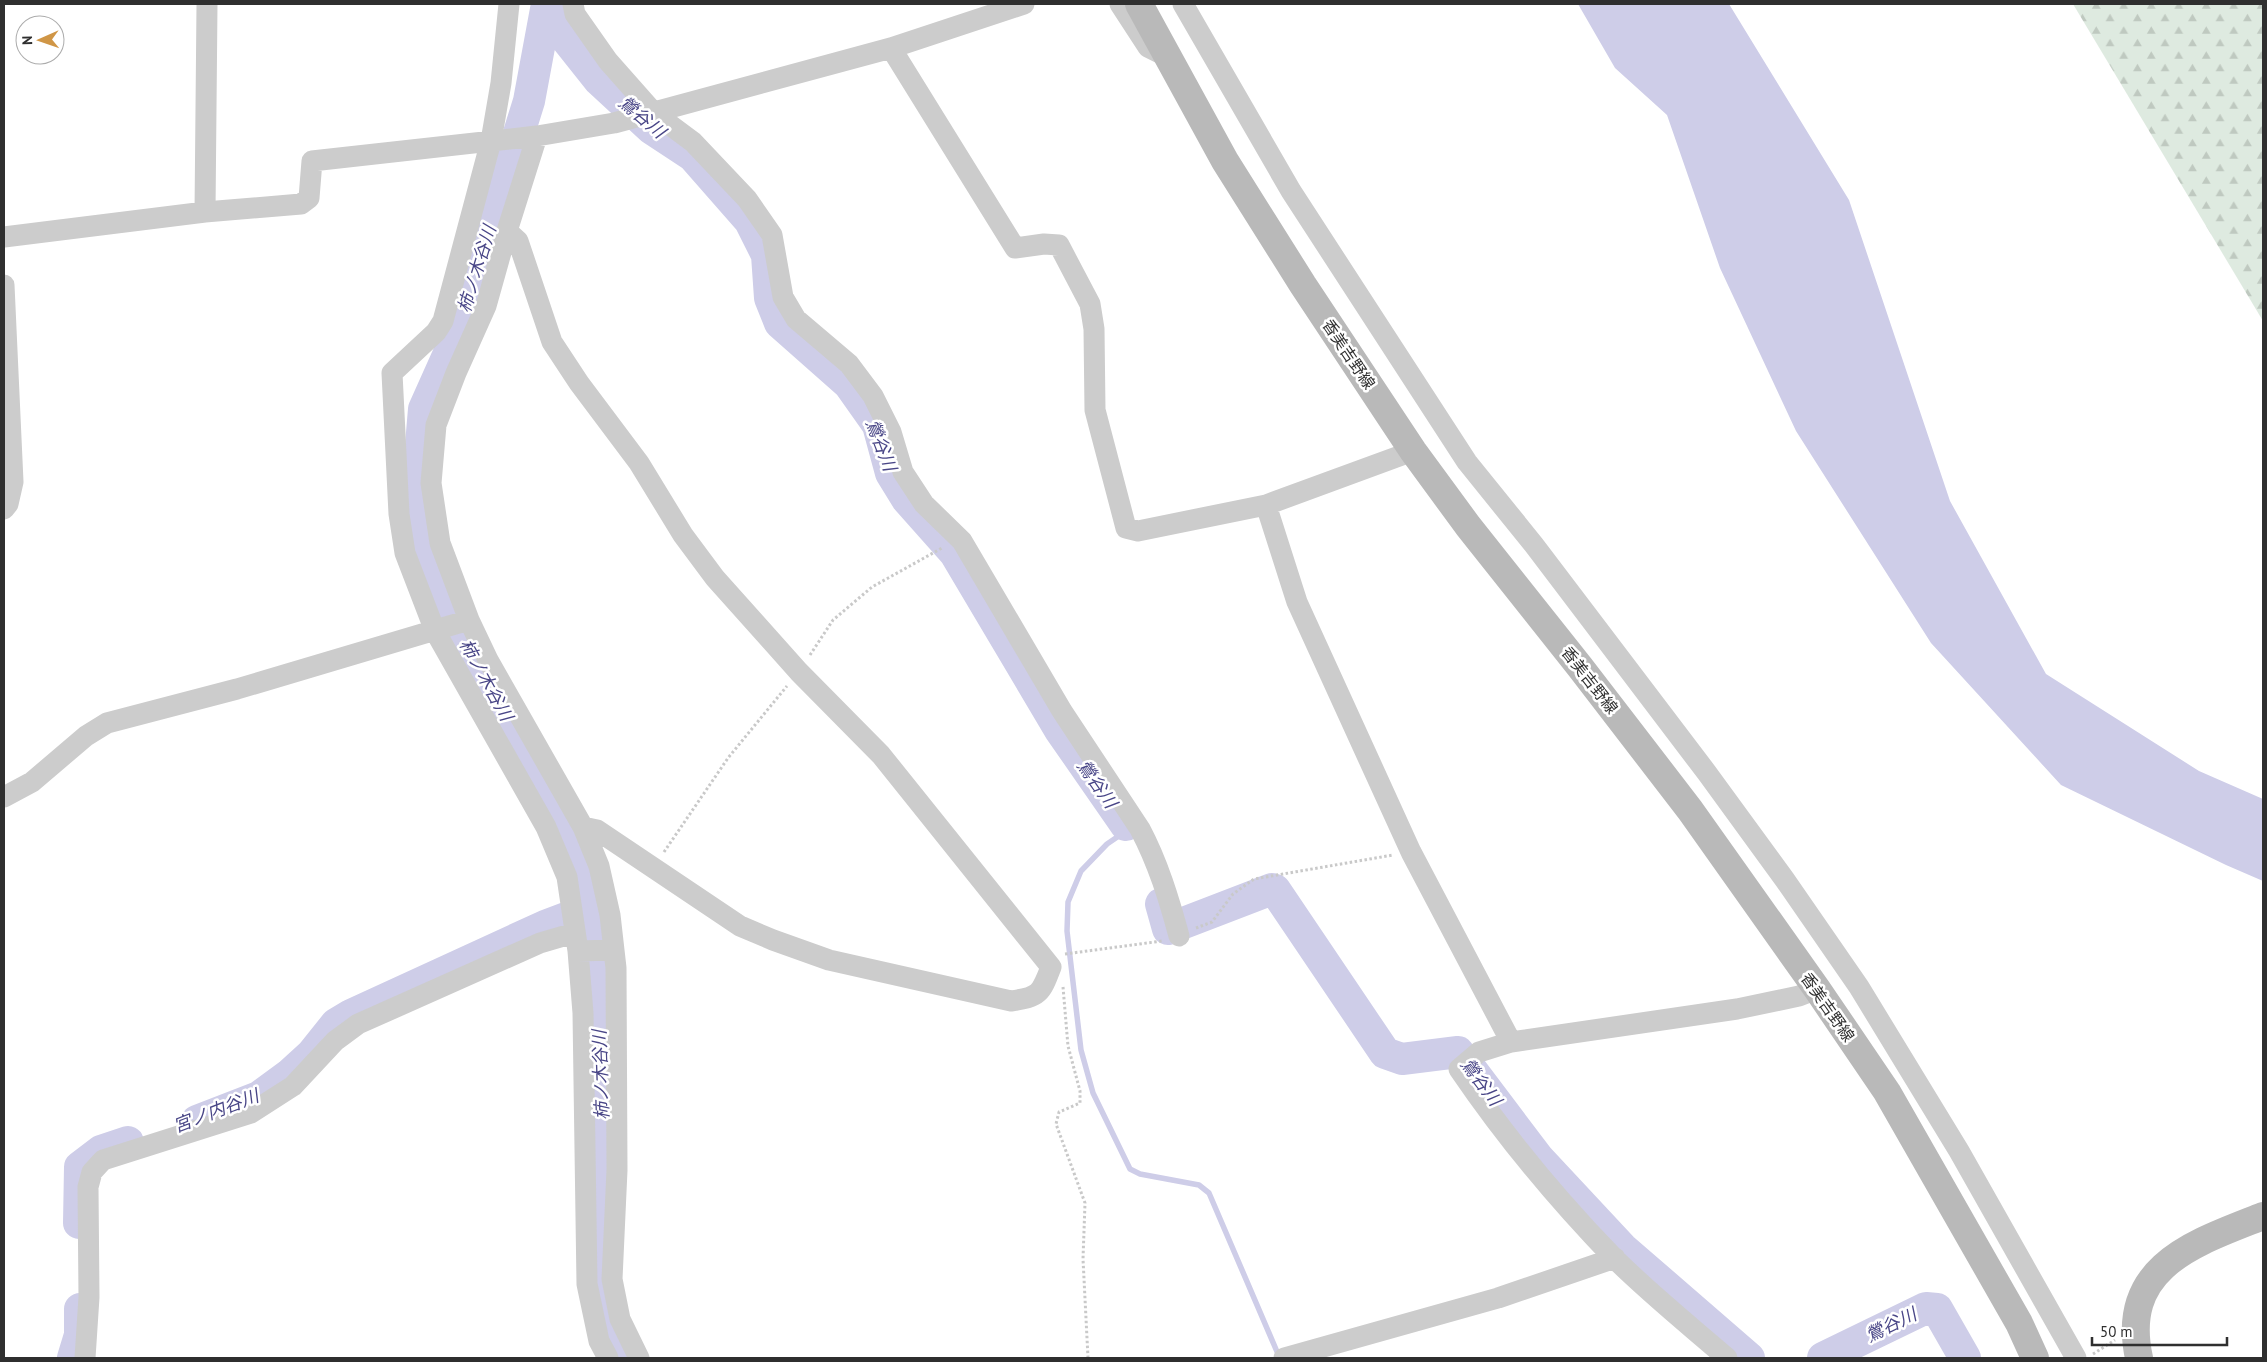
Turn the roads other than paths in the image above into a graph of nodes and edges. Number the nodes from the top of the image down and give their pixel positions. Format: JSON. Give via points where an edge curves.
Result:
{"nodes":[{"id":1,"x":207,"y":4,"type":"edge"},
{"id":2,"x":508,"y":4,"type":"edge"},
{"id":3,"x":573,"y":4,"type":"edge"},
{"id":4,"x":1024,"y":4,"type":"edge"},
{"id":5,"x":1120,"y":4,"type":"edge"},
{"id":6,"x":1139,"y":4,"type":"edge"},
{"id":7,"x":1183,"y":4,"type":"edge"},
{"id":8,"x":890,"y":48,"type":"junction"},
{"id":9,"x":1166,"y":56,"type":"junction"},
{"id":10,"x":651,"y":114,"type":"junction"},
{"id":11,"x":516,"y":138,"type":"junction"},
{"id":12,"x":205,"y":212,"type":"junction"},
{"id":13,"x":507,"y":231,"type":"junction"},
{"id":14,"x":4,"y":237,"type":"edge"},
{"id":15,"x":4,"y":285,"type":"edge"},
{"id":16,"x":1413,"y":451,"type":"junction"},
{"id":17,"x":1266,"y":505,"type":"junction"},
{"id":18,"x":4,"y":509,"type":"edge"},
{"id":19,"x":467,"y":620,"type":"junction"},
{"id":20,"x":438,"y":630,"type":"junction"},
{"id":21,"x":4,"y":797,"type":"edge"},
{"id":22,"x":583,"y":827,"type":"junction"},
{"id":23,"x":1177,"y":928,"type":"road end"},
{"id":24,"x":576,"y":934,"type":"junction"},
{"id":25,"x":610,"y":950,"type":"junction"},
{"id":26,"x":1817,"y":989,"type":"junction"},
{"id":27,"x":1511,"y":1042,"type":"junction"},
{"id":28,"x":2258,"y":1218,"type":"edge"},
{"id":29,"x":1615,"y":1258,"type":"junction"},
{"id":30,"x":2082,"y":1357,"type":"edge"},
{"id":31,"x":85,"y":1358,"type":"edge"},
{"id":32,"x":608,"y":1358,"type":"edge"},
{"id":33,"x":640,"y":1358,"type":"edge"},
{"id":34,"x":1284,"y":1358,"type":"edge"},
{"id":35,"x":1727,"y":1358,"type":"edge"},
{"id":36,"x":2035,"y":1358,"type":"edge"},
{"id":37,"x":2139,"y":1358,"type":"edge"}],
"edges":[{"from":1,"to":12,"type":"street"},
{"from":2,"to":11,"type":"street","via":[[500,83]]},
{"from":3,"to":10,"type":"street","via":[[575,14]]},
{"from":4,"to":8,"type":"street"},
{"from":5,"to":9,"type":"street","via":[[1148,47]]},
{"from":6,"to":9,"type":"main road","name":"香美吉野線"},
{"from":7,"to":30,"type":"street","via":[[1291,191],[1467,462],[1707,773],[1859,987]]},
{"from":8,"to":10,"type":"street"},
{"from":8,"to":17,"type":"street","via":[[1015,248],[1059,245],[1090,304],[1094,329],[1095,410],[1126,528],[1138,531]]},
{"from":9,"to":16,"type":"main road","name":"香美吉野線","via":[[1230,169]]},
{"from":10,"to":11,"type":"street"},
{"from":10,"to":23,"type":"street","via":[[699,149],[747,199],[772,235],[783,297],[796,319],[849,364],[873,396],[891,432],[903,472],[924,504],[962,541],[1062,711],[1140,829],[1160,875]]},
{"from":11,"to":12,"type":"street","via":[[319,159],[312,161],[309,198],[301,204]]},
{"from":11,"to":13,"type":"street"},
{"from":11,"to":20,"type":"street","via":[[443,321],[436,332],[392,373],[399,514],[405,553]]},
{"from":12,"to":14,"type":"street"},
{"from":13,"to":19,"type":"street","via":[[486,306],[436,425],[431,483],[440,543]]},
{"from":13,"to":22,"type":"street","via":[[518,241],[552,342],[639,463],[683,535],[715,578],[799,672],[881,755],[1051,967],[1042,991],[1027,999],[1011,1001],[829,960],[740,926],[597,830]]},
{"from":15,"to":18,"type":"street","via":[[13,482]]},
{"from":16,"to":17,"type":"street"},
{"from":16,"to":26,"type":"main road","name":"香美吉野線","via":[[1690,810]]},
{"from":17,"to":27,"type":"street","via":[[1297,602],[1411,852]]},
{"from":19,"to":20,"type":"street"},
{"from":19,"to":22,"type":"street"},
{"from":20,"to":21,"type":"street","via":[[108,723],[86,736],[32,782]]},
{"from":20,"to":24,"type":"street","via":[[546,827],[567,877]]},
{"from":22,"to":25,"type":"street","via":[[599,866],[610,915]]},
{"from":24,"to":25,"type":"street"},
{"from":24,"to":31,"type":"street","via":[[540,943],[358,1024],[335,1041],[293,1086],[251,1113],[103,1160],[92,1172],[88,1187]]},
{"from":24,"to":32,"type":"street","via":[[583,1013],[587,1284],[599,1341]]},
{"from":25,"to":33,"type":"street","via":[[616,968],[617,1170],[612,1279],[620,1319]]},
{"from":26,"to":27,"type":"street","via":[[1737,1009]]},
{"from":26,"to":36,"type":"main road","name":"香美吉野線","via":[[1887,1092],[2019,1323]]},
{"from":27,"to":29,"type":"street","via":[[1479,1052],[1459,1069],[1540,1179]]},
{"from":28,"to":37,"type":"main road","via":[[2180,1252],[2151,1279],[2144,1291],[2135,1328]]},
{"from":29,"to":34,"type":"street","via":[[1498,1298]]},
{"from":29,"to":35,"type":"street"}]}
